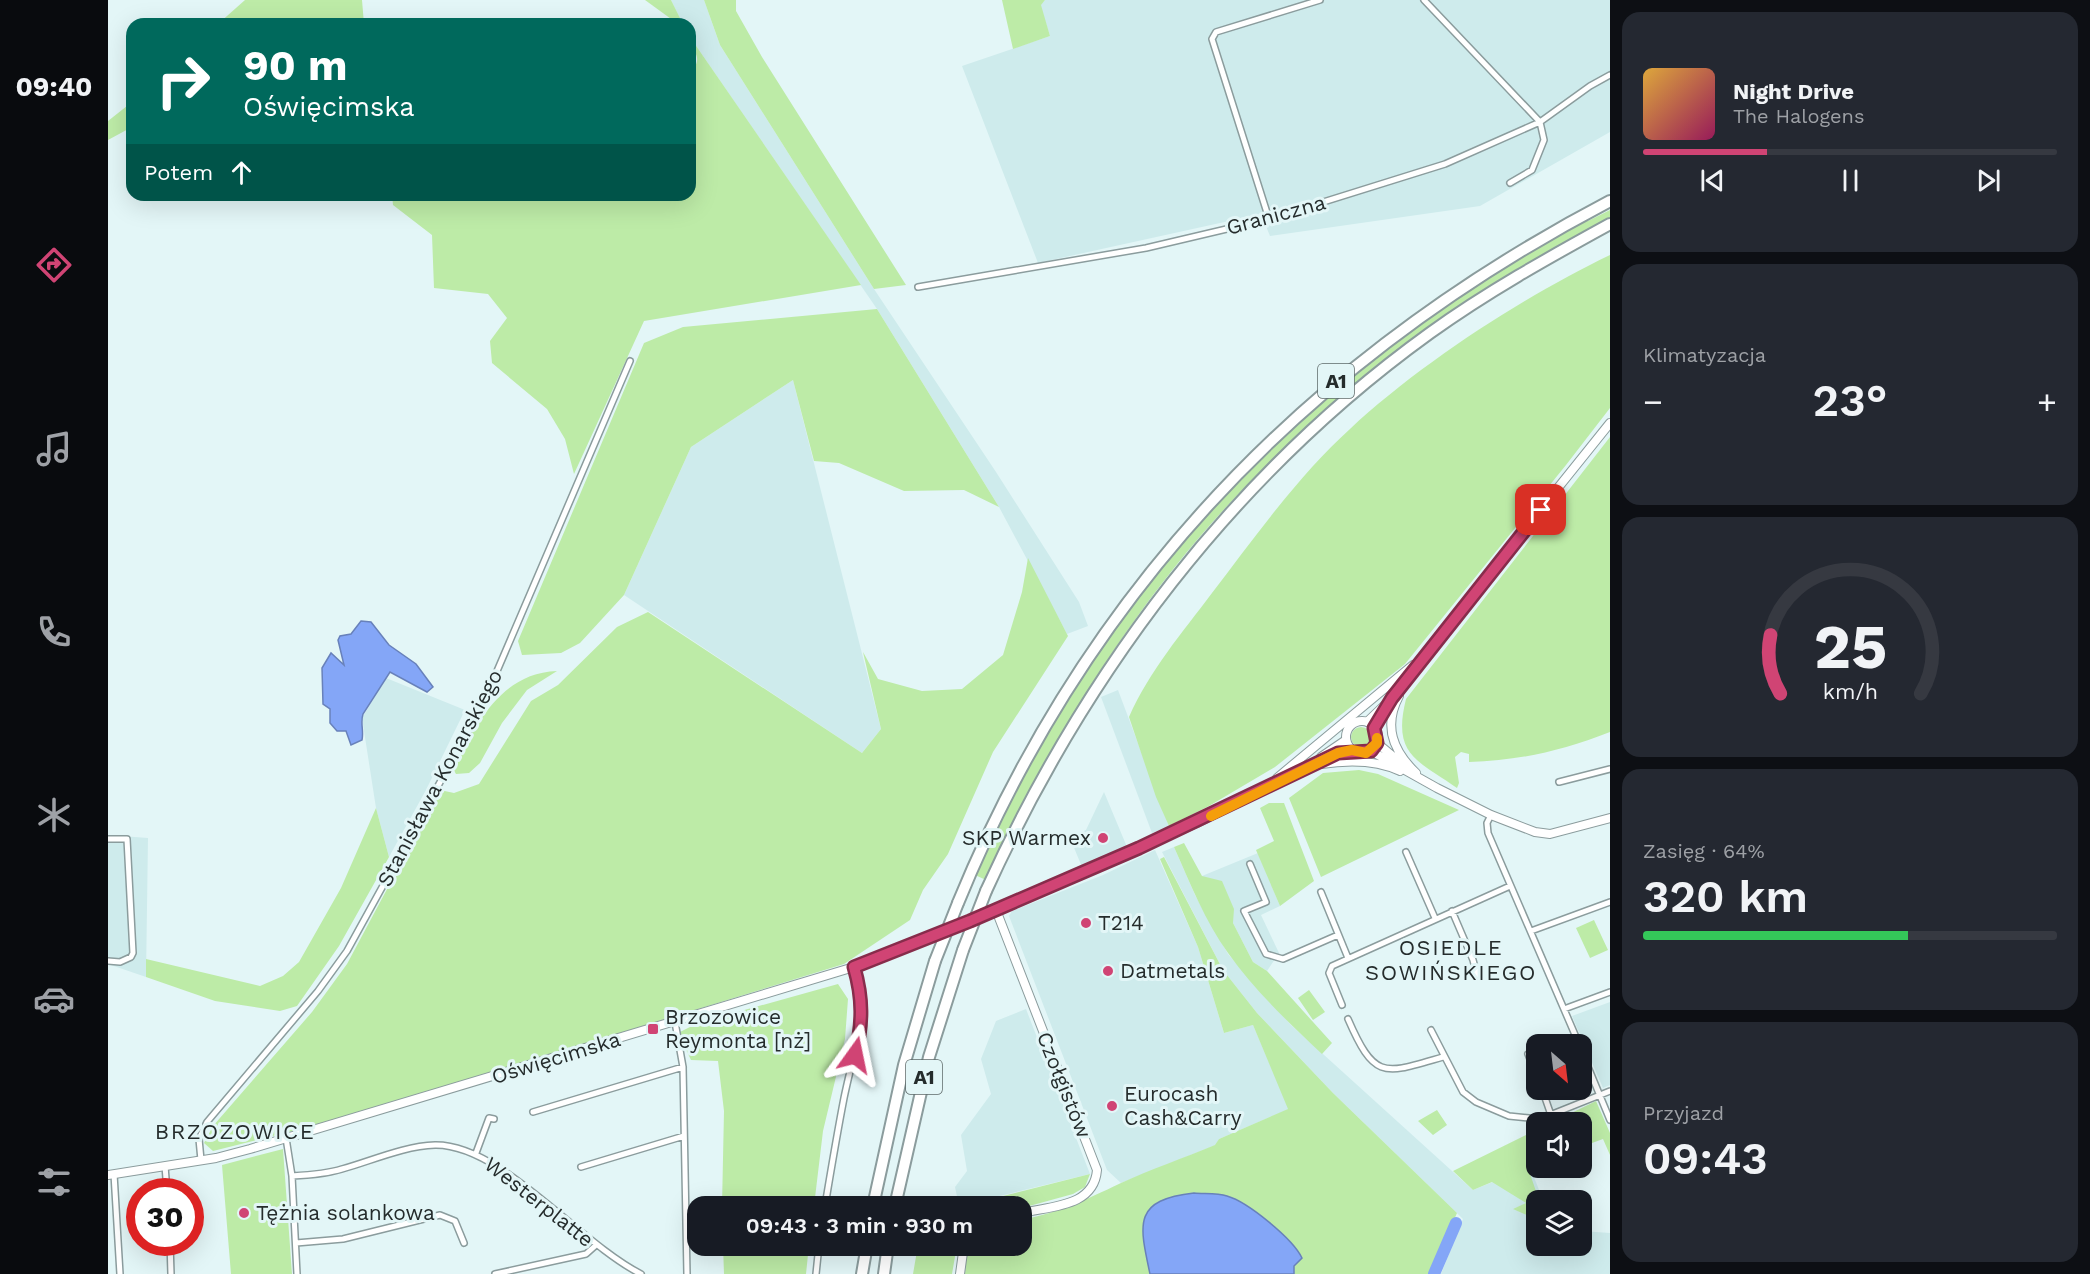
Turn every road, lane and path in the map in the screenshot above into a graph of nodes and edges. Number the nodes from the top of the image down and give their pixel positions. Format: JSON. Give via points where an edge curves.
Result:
{"nodes":[{"id":1,"x":1320,"y":0,"type":"edge"},
{"id":2,"x":1424,"y":0,"type":"edge"},
{"id":3,"x":1610,"y":75,"type":"edge"},
{"id":4,"x":1540,"y":122,"type":"junction"},
{"id":5,"x":1510,"y":183,"type":"dead end"},
{"id":6,"x":1610,"y":201,"type":"edge"},
{"id":7,"x":1269,"y":219,"type":"junction"},
{"id":8,"x":1610,"y":224,"type":"edge"},
{"id":9,"x":918,"y":287,"type":"dead end"},
{"id":10,"x":630,"y":361,"type":"dead end"},
{"id":11,"x":1610,"y":423,"type":"edge"},
{"id":12,"x":1424,"y":656,"type":"junction"},
{"id":13,"x":1412,"y":672,"type":"junction"},
{"id":14,"x":1370,"y":725,"type":"junction"},
{"id":15,"x":1346,"y":740,"type":"junction"},
{"id":16,"x":1377,"y":743,"type":"junction"},
{"id":17,"x":1352,"y":750,"type":"junction"},
{"id":18,"x":1371,"y":751,"type":"junction"},
{"id":19,"x":1307,"y":766,"type":"junction"},
{"id":20,"x":1610,"y":769,"type":"edge"},
{"id":21,"x":1426,"y":782,"type":"junction"},
{"id":22,"x":1559,"y":782,"type":"dead end"},
{"id":23,"x":1263,"y":789,"type":"junction"},
{"id":24,"x":1491,"y":815,"type":"junction"},
{"id":25,"x":1610,"y":818,"type":"edge"},
{"id":26,"x":108,"y":839,"type":"edge"},
{"id":27,"x":1406,"y":852,"type":"dead end"},
{"id":28,"x":1250,"y":864,"type":"dead end"},
{"id":29,"x":1510,"y":886,"type":"junction"},
{"id":30,"x":1321,"y":892,"type":"dead end"},
{"id":31,"x":1610,"y":902,"type":"edge"},
{"id":32,"x":996,"y":910,"type":"junction"},
{"id":33,"x":1452,"y":911,"type":"junction"},
{"id":34,"x":1435,"y":918,"type":"junction"},
{"id":35,"x":1531,"y":931,"type":"junction"},
{"id":36,"x":1338,"y":936,"type":"junction"},
{"id":37,"x":1348,"y":958,"type":"junction"},
{"id":38,"x":108,"y":961,"type":"edge"},
{"id":39,"x":854,"y":967,"type":"junction"},
{"id":40,"x":1477,"y":975,"type":"dead end"},
{"id":41,"x":1610,"y":992,"type":"edge"},
{"id":42,"x":1342,"y":1005,"type":"dead end"},
{"id":43,"x":1564,"y":1009,"type":"junction"},
{"id":44,"x":1348,"y":1019,"type":"dead end"},
{"id":45,"x":675,"y":1022,"type":"junction"},
{"id":46,"x":1431,"y":1030,"type":"dead end"},
{"id":47,"x":1575,"y":1034,"type":"edge"},
{"id":48,"x":1443,"y":1057,"type":"junction"},
{"id":49,"x":683,"y":1067,"type":"junction"},
{"id":50,"x":1592,"y":1077,"type":"edge"},
{"id":51,"x":1610,"y":1091,"type":"edge"},
{"id":52,"x":1600,"y":1096,"type":"junction"},
{"id":53,"x":533,"y":1112,"type":"dead end"},
{"id":54,"x":1559,"y":1112,"type":"edge"},
{"id":55,"x":1526,"y":1118,"type":"edge"},
{"id":56,"x":494,"y":1119,"type":"dead end"},
{"id":57,"x":1610,"y":1120,"type":"edge"},
{"id":58,"x":684,"y":1137,"type":"junction"},
{"id":59,"x":286,"y":1138,"type":"junction"},
{"id":60,"x":476,"y":1153,"type":"junction"},
{"id":61,"x":201,"y":1160,"type":"junction"},
{"id":62,"x":165,"y":1166,"type":"junction"},
{"id":63,"x":581,"y":1167,"type":"dead end"},
{"id":64,"x":111,"y":1174,"type":"edge"},
{"id":65,"x":292,"y":1176,"type":"junction"},
{"id":66,"x":166,"y":1178,"type":"edge"},
{"id":67,"x":827,"y":1196,"type":"edge"},
{"id":68,"x":875,"y":1196,"type":"edge"},
{"id":69,"x":897,"y":1196,"type":"edge"},
{"id":70,"x":1032,"y":1211,"type":"edge"},
{"id":71,"x":296,"y":1243,"type":"junction"},
{"id":72,"x":464,"y":1243,"type":"dead end"},
{"id":73,"x":596,"y":1246,"type":"junction"},
{"id":74,"x":170,"y":1256,"type":"edge"},
{"id":75,"x":818,"y":1256,"type":"edge"},
{"id":76,"x":865,"y":1256,"type":"edge"},
{"id":77,"x":886,"y":1256,"type":"edge"},
{"id":78,"x":962,"y":1256,"type":"edge"},
{"id":79,"x":120,"y":1274,"type":"edge"},
{"id":80,"x":171,"y":1274,"type":"edge"},
{"id":81,"x":297,"y":1274,"type":"edge"},
{"id":82,"x":495,"y":1274,"type":"edge"},
{"id":83,"x":641,"y":1274,"type":"edge"},
{"id":84,"x":687,"y":1274,"type":"edge"},
{"id":85,"x":816,"y":1274,"type":"edge"},
{"id":86,"x":862,"y":1274,"type":"edge"},
{"id":87,"x":884,"y":1274,"type":"edge"},
{"id":88,"x":960,"y":1274,"type":"edge"}],
"edges":[{"from":1,"to":7,"type":"street","via":[[1216,32],[1212,39]]},
{"from":2,"to":4,"type":"street"},
{"from":3,"to":4,"type":"street","name":"Graniczna"},
{"from":4,"to":5,"type":"street","via":[[1544,140],[1532,170]]},
{"from":4,"to":7,"type":"street","name":"Graniczna","via":[[1445,164]]},
{"from":6,"to":68,"type":"highway","number":"A1","bridge":true,"via":[[1446,297],[1337,380],[1224,487],[1113,621],[1077,674],[1002,805],[958,903],[935,961],[903,1065]]},
{"from":7,"to":9,"type":"street","name":"Graniczna","via":[[1146,248]]},
{"from":8,"to":69,"type":"highway","number":"A1","bridge":true,"via":[[1484,297],[1348,398],[1235,507],[1133,633],[1091,693],[1038,784],[986,891],[926,1068]]},
{"from":10,"to":61,"type":"street","name":"Stanisława Konarskiego","via":[[482,706],[347,951],[207,1122],[199,1139]]},
{"from":11,"to":12,"type":"street"},
{"from":12,"to":13,"type":"street"},
{"from":12,"to":23,"type":"street"},
{"from":13,"to":14,"type":"street"},
{"from":13,"to":21,"type":"street","via":[[1392,711],[1392,739],[1404,761]]},
{"from":14,"to":15,"type":"street","via":[[1352,725]]},
{"from":14,"to":16,"type":"street"},
{"from":15,"to":17,"type":"street"},
{"from":15,"to":19,"type":"street"},
{"from":16,"to":18,"type":"street"},
{"from":16,"to":21,"type":"street"},
{"from":17,"to":18,"type":"street"},
{"from":17,"to":19,"type":"street"},
{"from":18,"to":21,"type":"street"},
{"from":19,"to":21,"type":"street","via":[[1340,761],[1378,763]]},
{"from":19,"to":23,"type":"street"},
{"from":20,"to":22,"type":"street"},
{"from":21,"to":24,"type":"street"},
{"from":23,"to":32,"type":"street","name":"Oświęcimska","via":[[1197,823]]},
{"from":24,"to":25,"type":"street","via":[[1534,832],[1550,834]]},
{"from":24,"to":29,"type":"street","via":[[1488,833]]},
{"from":26,"to":38,"type":"street","via":[[127,839],[133,953],[120,962]]},
{"from":27,"to":34,"type":"street"},
{"from":28,"to":36,"type":"street","via":[[1266,902],[1244,911],[1266,954],[1283,959]]},
{"from":29,"to":33,"type":"street"},
{"from":29,"to":35,"type":"street"},
{"from":30,"to":36,"type":"street"},
{"from":31,"to":35,"type":"street"},
{"from":32,"to":39,"type":"street","name":"Oświęcimska"},
{"from":32,"to":70,"type":"street","name":"Czołgistów","via":[[1097,1170],[1095,1187],[1089,1194]]},
{"from":33,"to":34,"type":"street"},
{"from":33,"to":40,"type":"street"},
{"from":34,"to":37,"type":"street"},
{"from":35,"to":43,"type":"street"},
{"from":36,"to":37,"type":"street"},
{"from":37,"to":42,"type":"street","via":[[1329,969]]},
{"from":39,"to":45,"type":"street","name":"Oświęcimska"},
{"from":39,"to":67,"type":"street","via":[[861,991],[862,1018]]},
{"from":41,"to":43,"type":"street"},
{"from":43,"to":47,"type":"street"},
{"from":44,"to":48,"type":"street","via":[[1361,1048],[1377,1066],[1398,1070]]},
{"from":45,"to":49,"type":"street"},
{"from":45,"to":59,"type":"street","name":"Oświęcimska"},
{"from":46,"to":48,"type":"street"},
{"from":48,"to":55,"type":"street","via":[[1463,1092],[1476,1102],[1509,1116]]},
{"from":49,"to":53,"type":"street"},
{"from":49,"to":58,"type":"street"},
{"from":50,"to":52,"type":"street"},
{"from":51,"to":52,"type":"street"},
{"from":52,"to":54,"type":"street"},
{"from":52,"to":57,"type":"street"},
{"from":56,"to":60,"type":"street","via":[[489,1118]]},
{"from":58,"to":63,"type":"street"},
{"from":58,"to":84,"type":"street"},
{"from":59,"to":61,"type":"street","name":"Oświęcimska"},
{"from":59,"to":65,"type":"street"},
{"from":60,"to":65,"type":"street","name":"Westerplatte","via":[[434,1145],[339,1170]]},
{"from":60,"to":73,"type":"street","name":"Westerplatte","via":[[503,1170]]},
{"from":61,"to":62,"type":"street","name":"Oświęcimska"},
{"from":62,"to":64,"type":"street","name":"Oświęcimska"},
{"from":62,"to":66,"type":"street"},
{"from":64,"to":79,"type":"street"},
{"from":65,"to":71,"type":"street"},
{"from":71,"to":72,"type":"street","via":[[343,1239],[440,1215],[455,1221]]},
{"from":71,"to":81,"type":"street"},
{"from":73,"to":82,"type":"street","via":[[586,1254]]},
{"from":73,"to":83,"type":"street","name":"Westerplatte"},
{"from":74,"to":80,"type":"street"},
{"from":75,"to":85,"type":"street"},
{"from":76,"to":86,"type":"highway"},
{"from":77,"to":87,"type":"highway"},
{"from":78,"to":88,"type":"street"}]}
